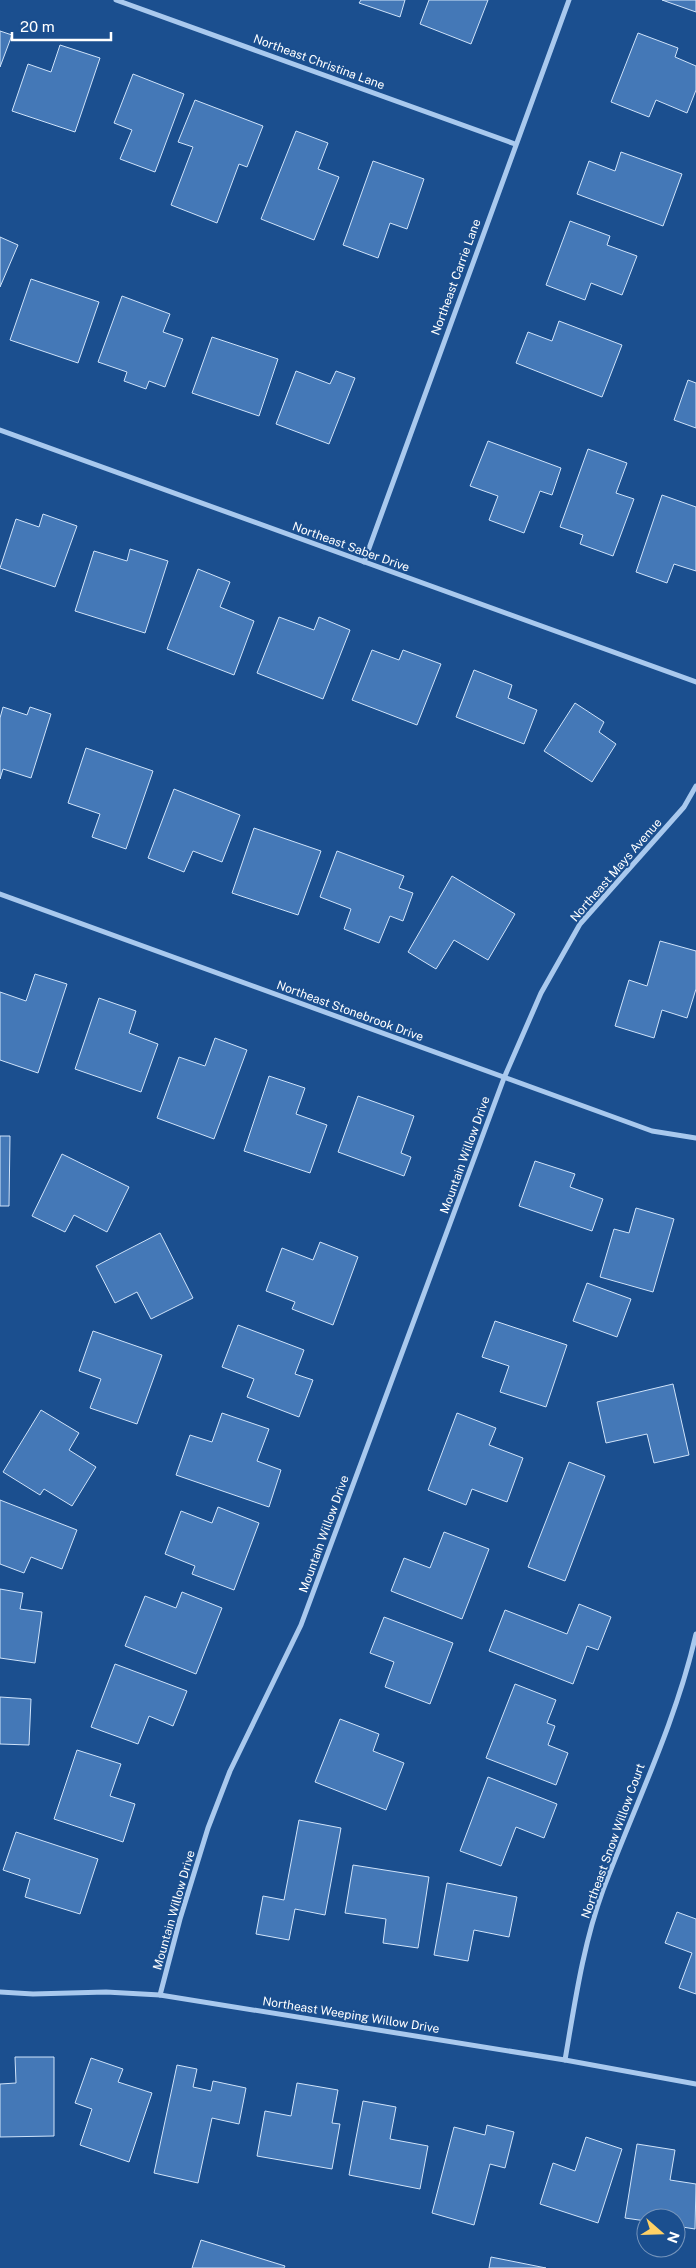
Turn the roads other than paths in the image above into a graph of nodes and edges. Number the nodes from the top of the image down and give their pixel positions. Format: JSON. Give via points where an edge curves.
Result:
{"nodes":[{"id":1,"x":116,"y":0,"type":"edge"},
{"id":2,"x":569,"y":0,"type":"edge"},
{"id":3,"x":515,"y":144,"type":"junction"},
{"id":4,"x":0,"y":430,"type":"edge"},
{"id":5,"x":364,"y":562,"type":"junction"},
{"id":6,"x":696,"y":682,"type":"edge"},
{"id":7,"x":696,"y":786,"type":"edge"},
{"id":8,"x":0,"y":894,"type":"edge"},
{"id":9,"x":504,"y":1078,"type":"junction"},
{"id":10,"x":696,"y":1138,"type":"edge"},
{"id":11,"x":696,"y":1634,"type":"edge"},
{"id":12,"x":0,"y":1992,"type":"edge"},
{"id":13,"x":160,"y":1995,"type":"junction"},
{"id":14,"x":565,"y":2060,"type":"junction"},
{"id":15,"x":696,"y":2084,"type":"edge"}],
"edges":[{"from":1,"to":3,"type":"street","name":"Northeast Christina Lane"},
{"from":2,"to":3,"type":"street","name":"Northeast Carrie Lane"},
{"from":3,"to":5,"type":"street","name":"Northeast Carrie Lane"},
{"from":4,"to":5,"type":"street","name":"Northeast Saber Drive"},
{"from":5,"to":6,"type":"street","name":"Northeast Saber Drive"},
{"from":7,"to":9,"type":"street","name":"Northeast Mays Avenue","via":[[684,807],[580,924],[541,993]]},
{"from":8,"to":9,"type":"street","name":"Northeast Stonebrook Drive"},
{"from":9,"to":10,"type":"street","name":"Northeast Stonebrook Drive","via":[[652,1131]]},
{"from":9,"to":13,"type":"street","name":"Mountain Willow Drive","via":[[301,1625],[230,1771],[208,1828]]},
{"from":11,"to":14,"type":"street","name":"Northeast Snow Willow Court","via":[[687,1676],[603,1892],[583,1958]]},
{"from":12,"to":13,"type":"street","name":"Northeast Weeping Willow Drive"},
{"from":13,"to":14,"type":"street","name":"Northeast Weeping Willow Drive"},
{"from":14,"to":15,"type":"street","name":"Northeast Weeping Willow Drive"}]}
